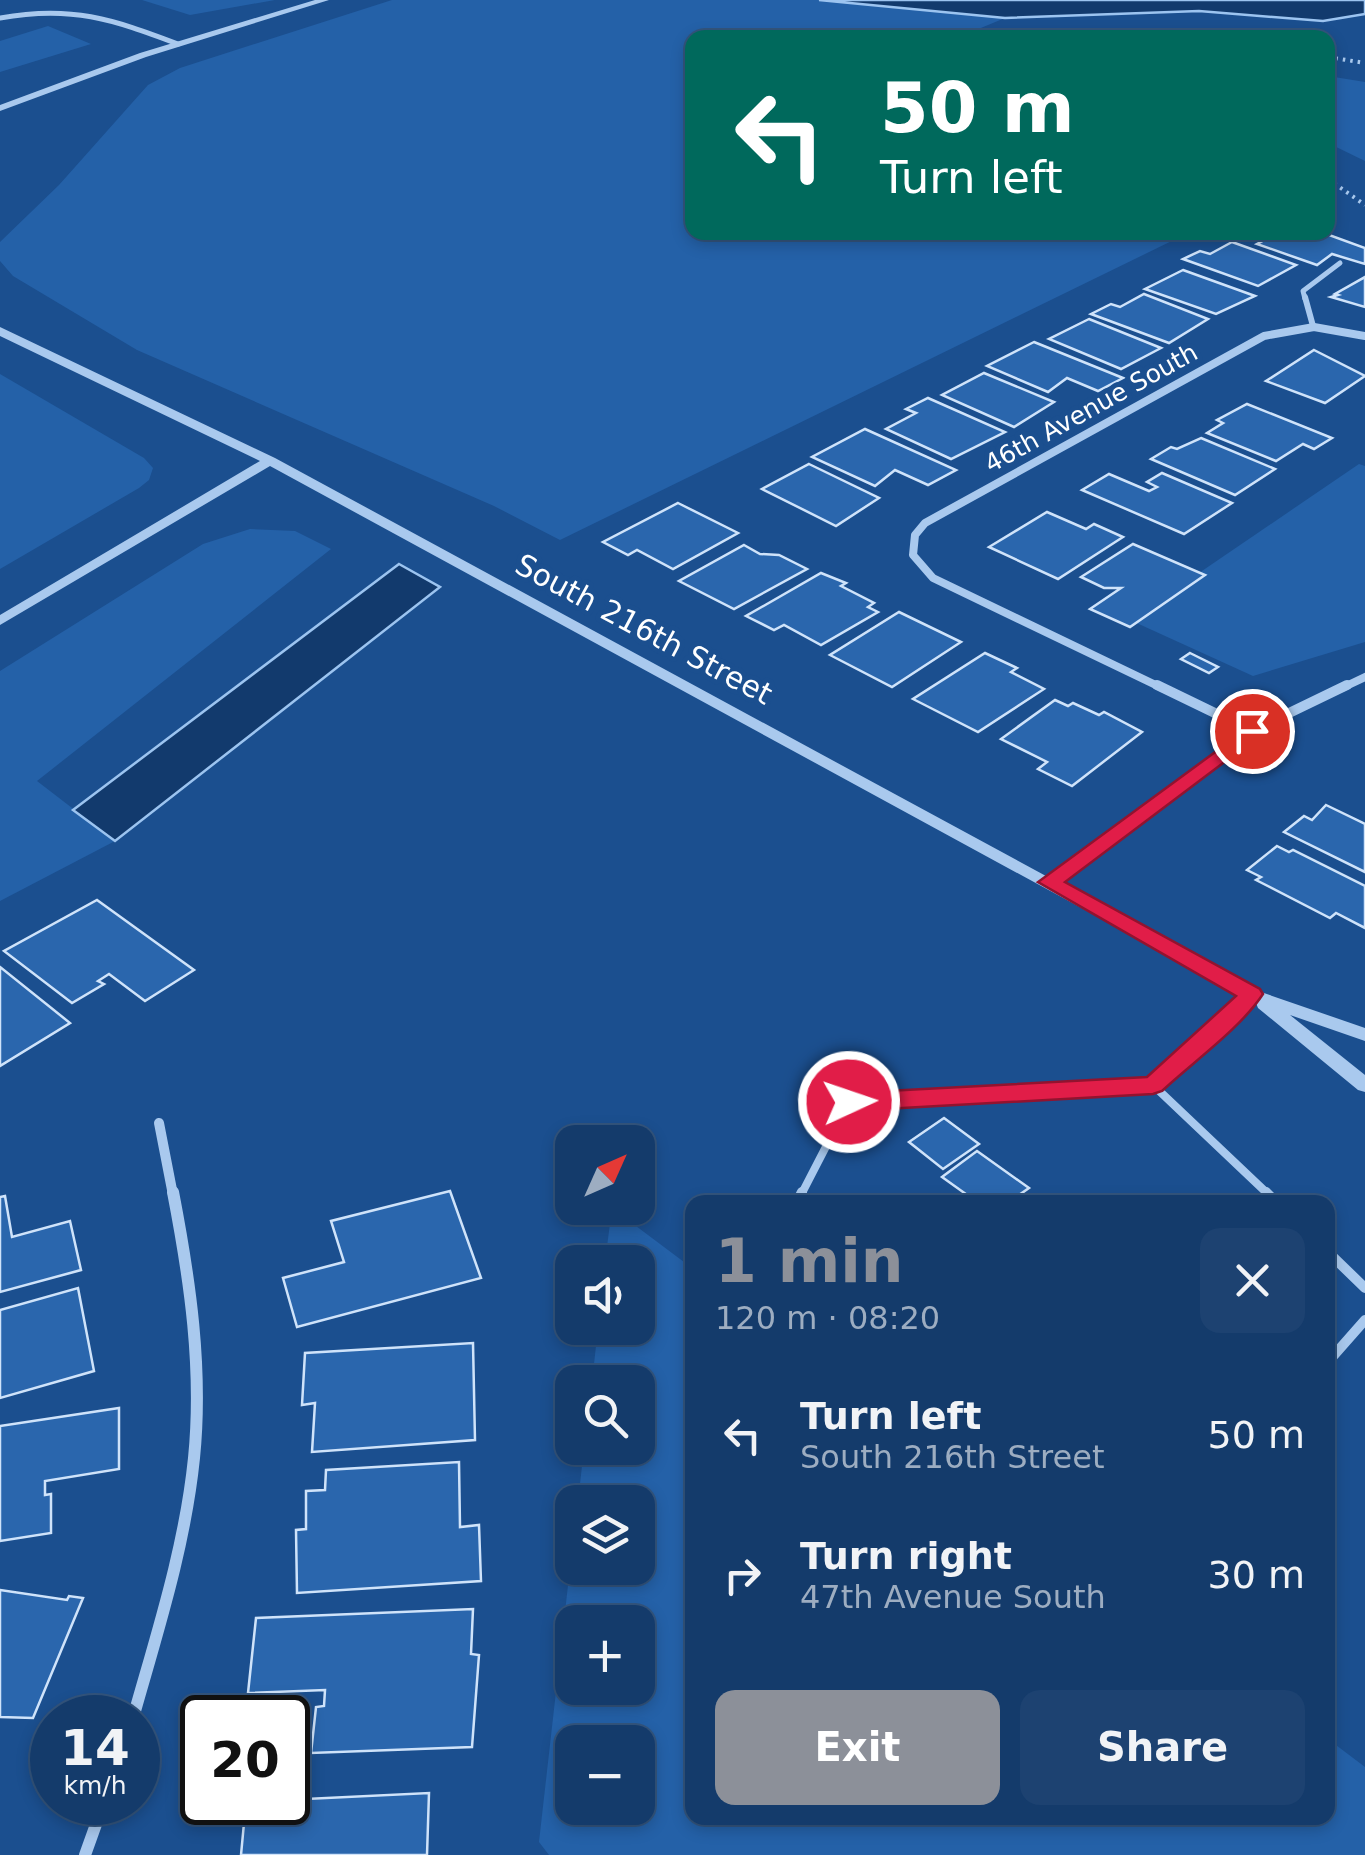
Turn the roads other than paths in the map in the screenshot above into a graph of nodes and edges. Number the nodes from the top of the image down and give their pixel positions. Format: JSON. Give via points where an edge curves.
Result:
{"nodes":[{"id":1,"x":325,"y":0,"type":"edge"},
{"id":2,"x":0,"y":18,"type":"edge"},
{"id":3,"x":178,"y":44,"type":"junction"},
{"id":4,"x":36,"y":96,"type":"junction"},
{"id":5,"x":0,"y":108,"type":"edge"},
{"id":6,"x":0,"y":118,"type":"edge"},
{"id":7,"x":1340,"y":263,"type":"dead end"},
{"id":8,"x":1313,"y":326,"type":"junction"},
{"id":9,"x":0,"y":331,"type":"edge"},
{"id":10,"x":1365,"y":336,"type":"edge"},
{"id":11,"x":270,"y":461,"type":"junction"},
{"id":12,"x":0,"y":621,"type":"edge"},
{"id":13,"x":1365,"y":677,"type":"edge"},
{"id":14,"x":1252,"y":731,"type":"junction"},
{"id":15,"x":1049,"y":882,"type":"junction"},
{"id":16,"x":1252,"y":994,"type":"junction"},
{"id":17,"x":1365,"y":1035,"type":"edge"},
{"id":18,"x":1153,"y":1085,"type":"junction"},
{"id":19,"x":1365,"y":1085,"type":"edge"},
{"id":20,"x":159,"y":1123,"type":"dead end"},
{"id":21,"x":801,"y":1195,"type":"edge"},
{"id":22,"x":1269,"y":1195,"type":"edge"},
{"id":23,"x":1335,"y":1259,"type":"edge"},
{"id":24,"x":1365,"y":1288,"type":"edge"},
{"id":25,"x":1365,"y":1320,"type":"edge"},
{"id":26,"x":1335,"y":1354,"type":"edge"},
{"id":27,"x":140,"y":1695,"type":"edge"},
{"id":28,"x":96,"y":1825,"type":"edge"},
{"id":29,"x":85,"y":1855,"type":"edge"}],
"edges":[{"from":1,"to":3,"type":"street"},
{"from":2,"to":3,"type":"lane","via":[[80,10]]},
{"from":3,"to":4,"type":"street"},
{"from":4,"to":5,"type":"street"},
{"from":4,"to":6,"type":"street"},
{"from":7,"to":8,"type":"lane","via":[[1304,291]]},
{"from":8,"to":10,"type":"street"},
{"from":8,"to":14,"type":"street","name":"46th Avenue South","via":[[1264,336],[925,523],[915,535],[913,555],[933,578]]},
{"from":9,"to":11,"type":"street","name":"South 216th Street"},
{"from":11,"to":12,"type":"street"},
{"from":11,"to":15,"type":"street","name":"South 216th Street"},
{"from":13,"to":14,"type":"street"},
{"from":14,"to":15,"type":"street"},
{"from":15,"to":16,"type":"street","name":"South 216th Street"},
{"from":16,"to":17,"type":"street","name":"South 216th Street"},
{"from":16,"to":18,"type":"lane"},
{"from":16,"to":19,"type":"street","name":"South 216th Street"},
{"from":18,"to":21,"type":"lane","via":[[849,1102]]},
{"from":18,"to":22,"type":"lane"},
{"from":20,"to":27,"type":"street","via":[[196,1342],[194,1456],[170,1590]]},
{"from":23,"to":24,"type":"lane"},
{"from":25,"to":26,"type":"lane"},
{"from":28,"to":29,"type":"street"}]}
